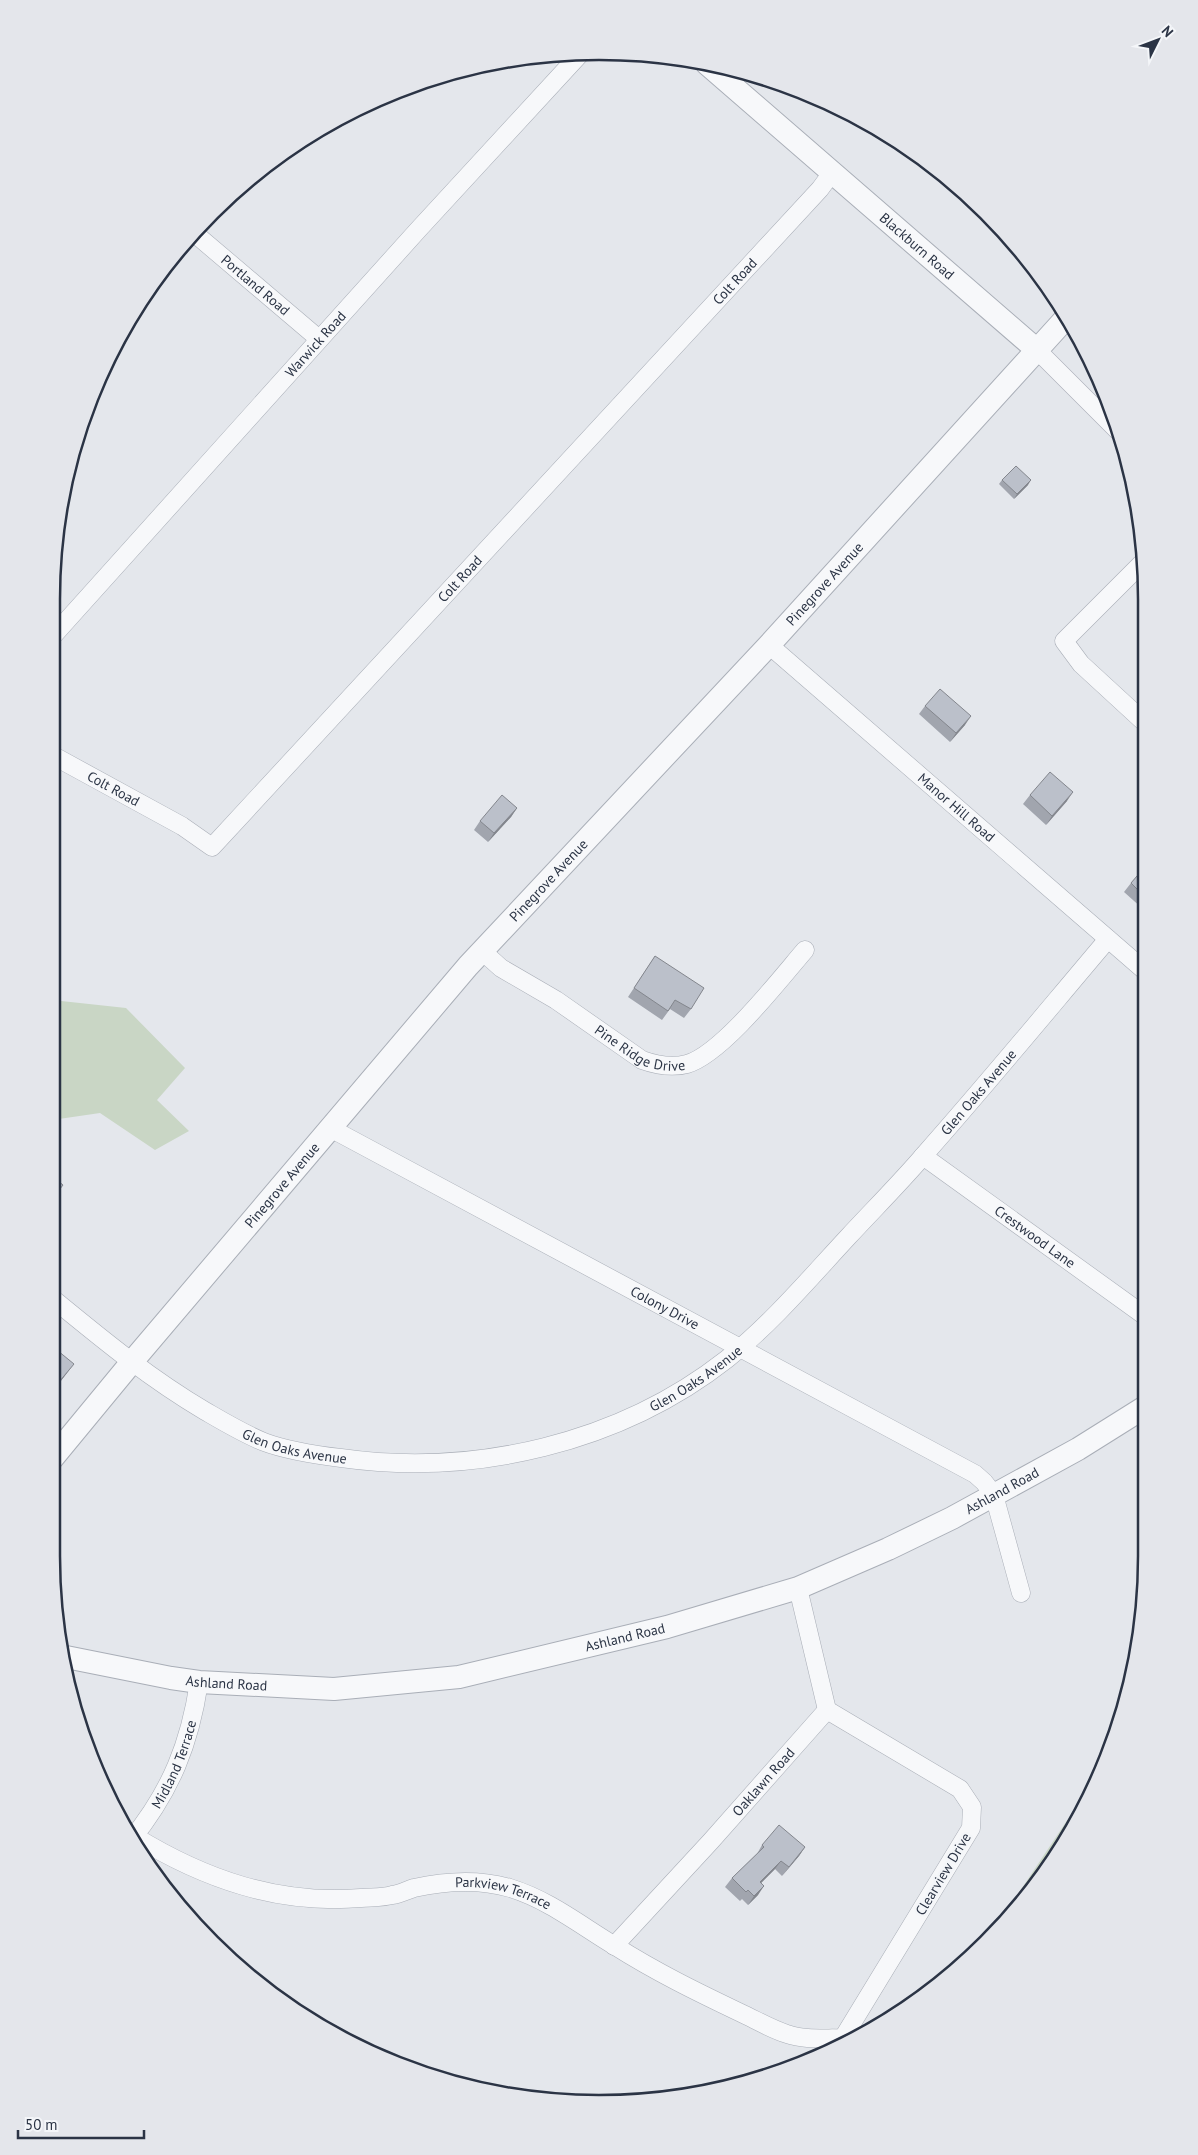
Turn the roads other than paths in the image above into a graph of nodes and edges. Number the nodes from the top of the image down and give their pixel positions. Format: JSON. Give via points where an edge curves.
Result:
{"nodes":[{"id":1,"x":574,"y":61,"type":"edge"},
{"id":2,"x":717,"y":73,"type":"edge"},
{"id":3,"x":831,"y":174,"type":"junction"},
{"id":4,"x":200,"y":238,"type":"edge"},
{"id":5,"x":1062,"y":323,"type":"edge"},
{"id":6,"x":320,"y":339,"type":"junction"},
{"id":7,"x":1037,"y":350,"type":"junction"},
{"id":8,"x":1107,"y":420,"type":"edge"},
{"id":9,"x":1137,"y":568,"type":"edge"},
{"id":10,"x":60,"y":628,"type":"edge"},
{"id":11,"x":769,"y":645,"type":"junction"},
{"id":12,"x":1138,"y":716,"type":"edge"},
{"id":13,"x":60,"y":760,"type":"edge"},
{"id":14,"x":1108,"y":938,"type":"junction"},
{"id":15,"x":805,"y":950,"type":"dead end"},
{"id":16,"x":482,"y":951,"type":"junction"},
{"id":17,"x":1138,"y":965,"type":"edge"},
{"id":18,"x":330,"y":1128,"type":"junction"},
{"id":19,"x":923,"y":1156,"type":"junction"},
{"id":20,"x":60,"y":1305,"type":"edge"},
{"id":21,"x":1138,"y":1311,"type":"edge"},
{"id":22,"x":740,"y":1347,"type":"junction"},
{"id":23,"x":131,"y":1363,"type":"junction"},
{"id":24,"x":1138,"y":1411,"type":"edge"},
{"id":25,"x":60,"y":1449,"type":"edge"},
{"id":26,"x":994,"y":1495,"type":"junction"},
{"id":27,"x":798,"y":1588,"type":"junction"},
{"id":28,"x":1021,"y":1593,"type":"dead end"},
{"id":29,"x":70,"y":1658,"type":"edge"},
{"id":30,"x":199,"y":1682,"type":"junction"},
{"id":31,"x":827,"y":1710,"type":"junction"},
{"id":32,"x":137,"y":1833,"type":"edge"},
{"id":33,"x":144,"y":1844,"type":"edge"},
{"id":34,"x":614,"y":1946,"type":"junction"},
{"id":35,"x":851,"y":2032,"type":"edge"},
{"id":36,"x":839,"y":2038,"type":"edge"}],
"edges":[{"from":1,"to":6,"type":"street","name":"Warwick Road"},
{"from":2,"to":3,"type":"street","name":"Blackburn Road"},
{"from":3,"to":7,"type":"street","name":"Blackburn Road"},
{"from":3,"to":13,"type":"street","name":"Colt Road","via":[[212,847],[182,826]]},
{"from":4,"to":6,"type":"street","name":"Portland Road"},
{"from":5,"to":7,"type":"street","name":"Pinegrove Avenue"},
{"from":6,"to":10,"type":"street","name":"Warwick Road"},
{"from":7,"to":8,"type":"street","name":"Blackburn Road"},
{"from":7,"to":11,"type":"street","name":"Pinegrove Avenue"},
{"from":9,"to":12,"type":"street","via":[[1064,641],[1081,664]]},
{"from":11,"to":14,"type":"street","name":"Manor Hill Road"},
{"from":11,"to":16,"type":"street","name":"Pinegrove Avenue"},
{"from":14,"to":17,"type":"street","name":"Manor Hill Road"},
{"from":14,"to":19,"type":"street","name":"Glen Oaks Avenue"},
{"from":15,"to":16,"type":"street","name":"Pine Ridge Drive","via":[[731,1034],[701,1058],[678,1066],[642,1060],[556,1000],[501,968]]},
{"from":16,"to":18,"type":"street","name":"Pinegrove Avenue"},
{"from":18,"to":22,"type":"street","name":"Colony Drive"},
{"from":18,"to":23,"type":"street","name":"Pinegrove Avenue"},
{"from":19,"to":21,"type":"street","name":"Crestwood Lane"},
{"from":19,"to":22,"type":"street","name":"Glen Oaks Avenue","via":[[759,1332]]},
{"from":20,"to":23,"type":"street","name":"Glen Oaks Avenue"},
{"from":22,"to":23,"type":"street","name":"Glen Oaks Avenue","via":[[681,1390],[633,1416],[583,1436],[531,1451],[478,1460],[424,1464],[316,1455],[263,1442],[220,1420]]},
{"from":22,"to":26,"type":"street","name":"Colony Drive","via":[[975,1474]]},
{"from":23,"to":25,"type":"street","name":"Pinegrove Avenue"},
{"from":24,"to":26,"type":"street","name":"Ashland Road"},
{"from":26,"to":27,"type":"street","name":"Ashland Road","via":[[888,1549]]},
{"from":26,"to":28,"type":"street"},
{"from":27,"to":30,"type":"street","name":"Ashland Road","via":[[666,1627],[459,1677],[334,1689]]},
{"from":27,"to":31,"type":"street"},
{"from":29,"to":30,"type":"street","name":"Ashland Road"},
{"from":30,"to":32,"type":"street","name":"Midland Terrace","via":[[195,1712],[176,1769]]},
{"from":31,"to":34,"type":"street","name":"Oaklawn Road"},
{"from":31,"to":35,"type":"street","name":"Clearview Drive","via":[[960,1789],[972,1807],[971,1828]]},
{"from":33,"to":34,"type":"street","name":"Parkview Terrace","via":[[199,1872],[234,1884],[298,1897],[344,1900],[392,1896],[450,1882],[508,1888],[545,1901]]},
{"from":34,"to":36,"type":"street","name":"Parkview Terrace","via":[[678,1984],[788,2035]]}]}
